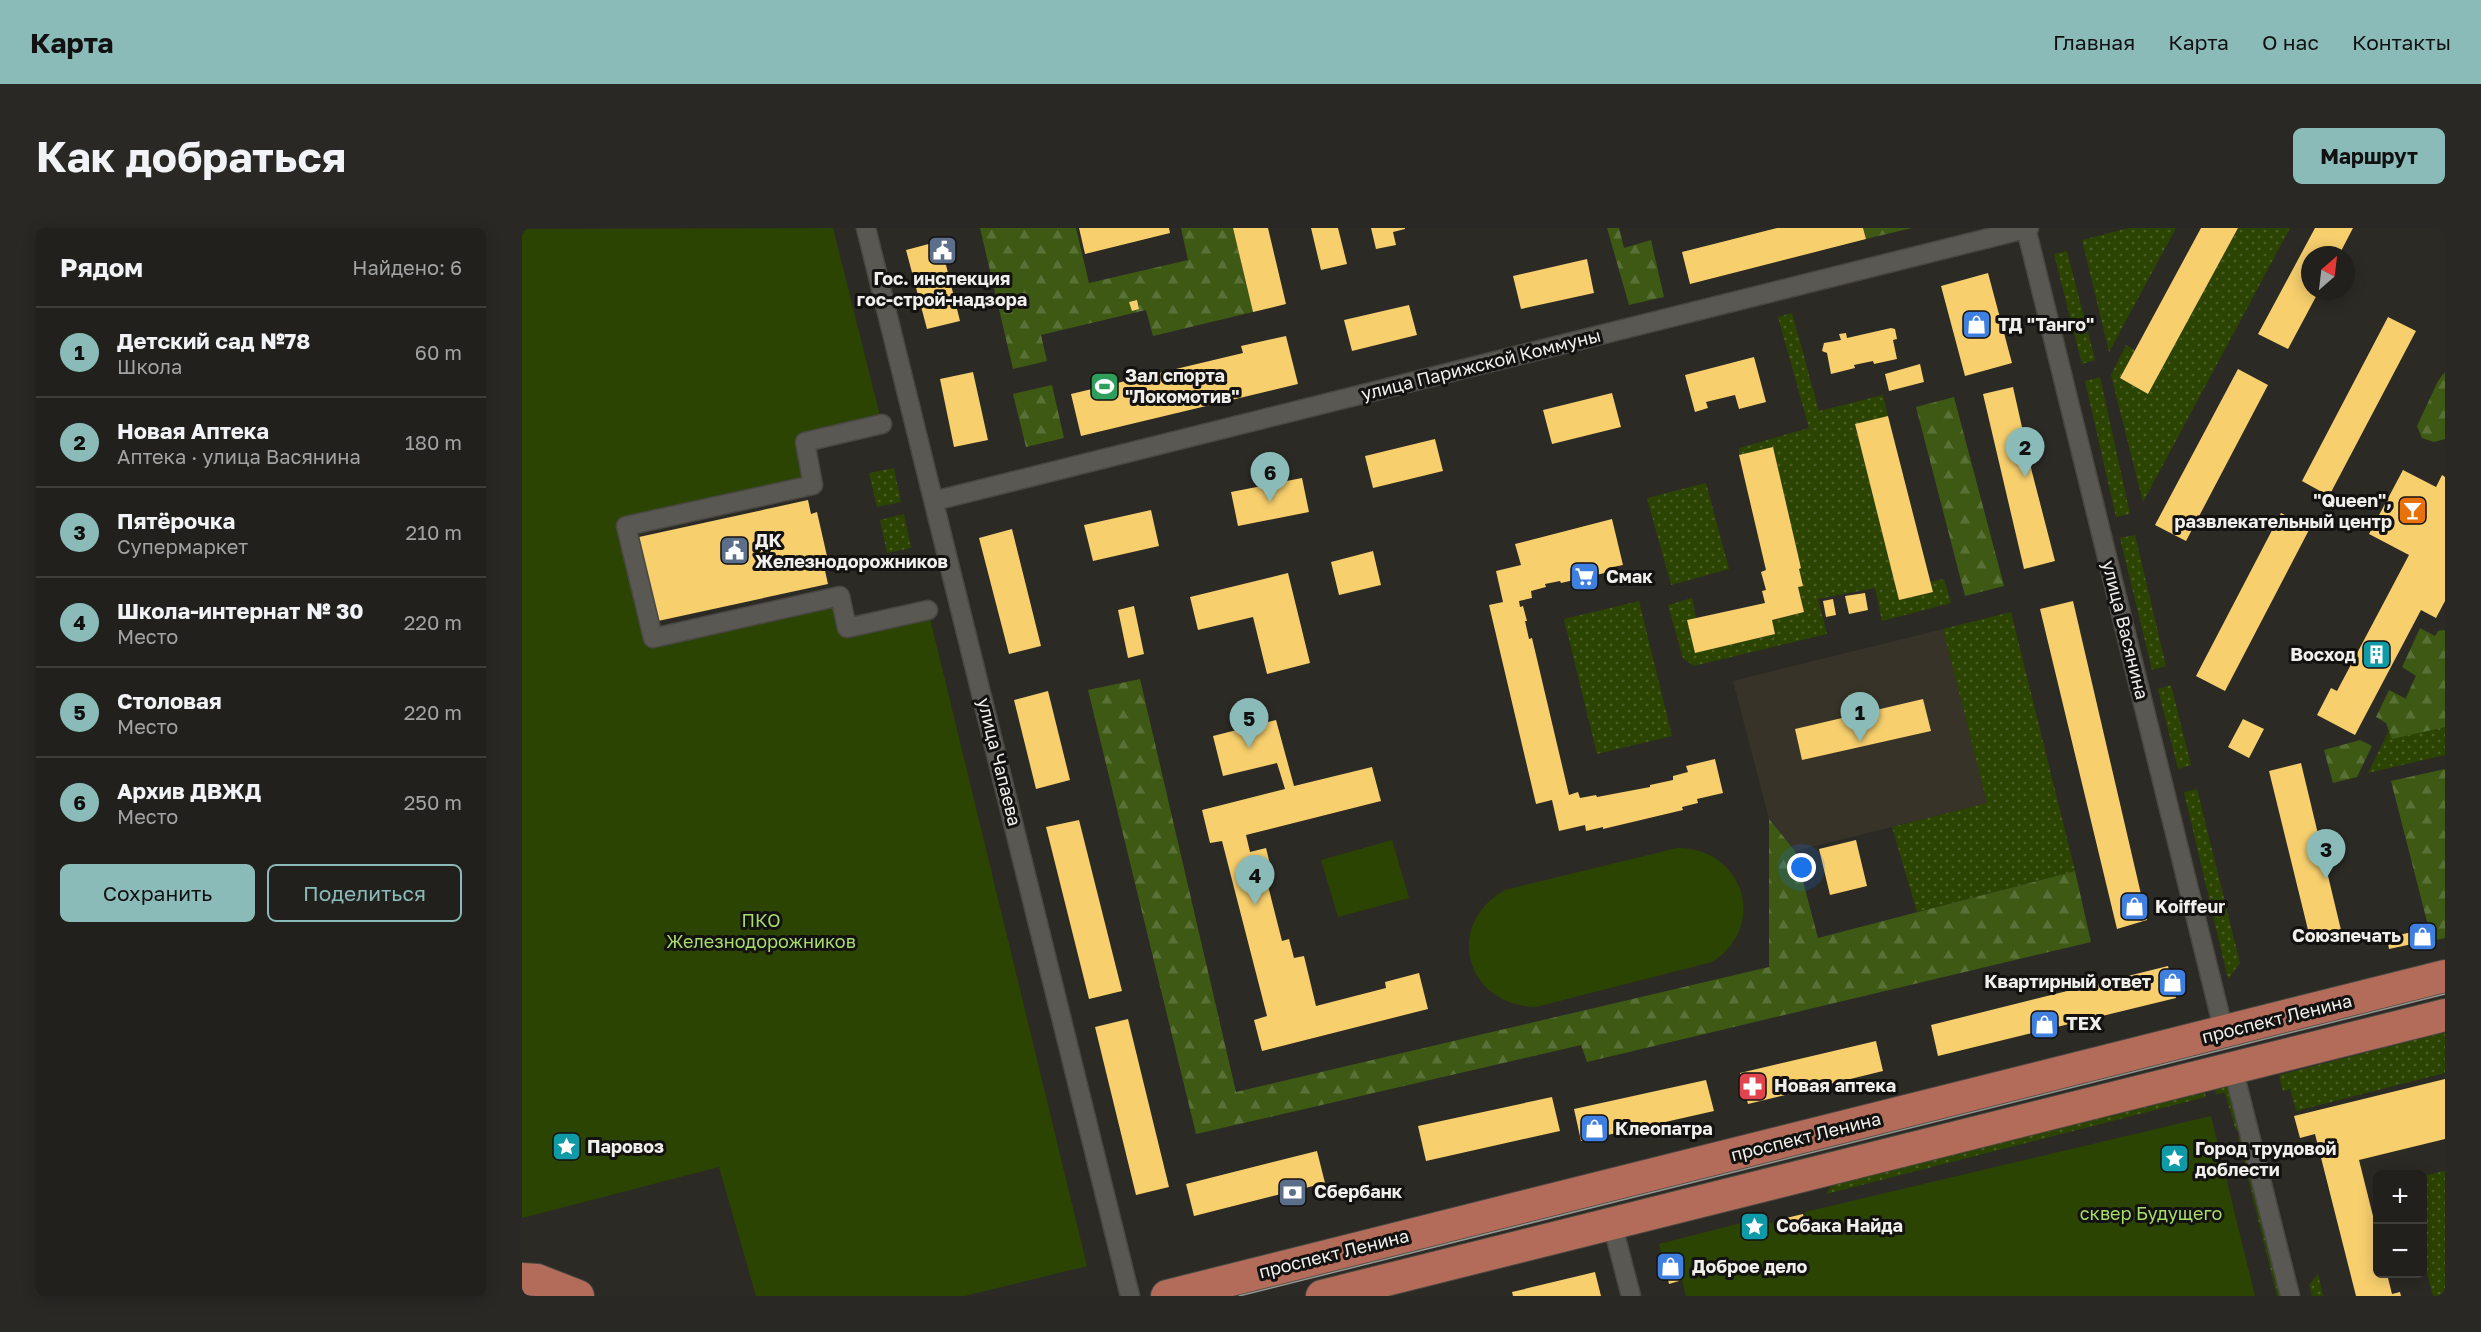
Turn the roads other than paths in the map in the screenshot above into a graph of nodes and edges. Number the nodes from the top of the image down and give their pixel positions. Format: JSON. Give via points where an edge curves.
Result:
{"nodes":[{"id":1,"x":866,"y":228,"type":"edge"},
{"id":2,"x":2027,"y":228,"type":"edge"},
{"id":3,"x":882,"y":424,"type":"dead end"},
{"id":4,"x":934,"y":501,"type":"junction"},
{"id":5,"x":928,"y":610,"type":"dead end"},
{"id":6,"x":2445,"y":976,"type":"edge"},
{"id":7,"x":2445,"y":1015,"type":"edge"},
{"id":8,"x":2224,"y":1032,"type":"junction"},
{"id":9,"x":2233,"y":1068,"type":"junction"},
{"id":10,"x":1914,"y":1110,"type":"junction"},
{"id":11,"x":1924,"y":1145,"type":"junction"},
{"id":12,"x":1612,"y":1223,"type":"junction"},
{"id":13,"x":522,"y":1279,"type":"edge"},
{"id":14,"x":578,"y":1296,"type":"edge"},
{"id":15,"x":1130,"y":1296,"type":"edge"},
{"id":16,"x":1167,"y":1296,"type":"edge"},
{"id":17,"x":1322,"y":1296,"type":"edge"},
{"id":18,"x":1631,"y":1296,"type":"edge"},
{"id":19,"x":2290,"y":1296,"type":"edge"}],
"edges":[{"from":1,"to":4,"type":"street","name":"улица Чапаева"},
{"from":2,"to":4,"type":"street","name":"улица Парижской Коммуны"},
{"from":2,"to":8,"type":"street","name":"улица Васянина"},
{"from":3,"to":5,"type":"street","via":[[805,442],[813,485],[626,526],[653,638],[840,596],[847,628]]},
{"from":4,"to":15,"type":"street","name":"улица Чапаева"},
{"from":6,"to":8,"type":"highway","name":"проспект Ленина"},
{"from":7,"to":9,"type":"highway","name":"проспект Ленина"},
{"from":8,"to":9,"type":"highway"},
{"from":8,"to":10,"type":"highway","name":"проспект Ленина"},
{"from":9,"to":11,"type":"highway","name":"проспект Ленина"},
{"from":9,"to":19,"type":"street"},
{"from":10,"to":11,"type":"highway"},
{"from":10,"to":16,"type":"highway","name":"проспект Ленина"},
{"from":11,"to":12,"type":"highway","name":"проспект Ленина"},
{"from":12,"to":17,"type":"highway","name":"проспект Ленина"},
{"from":12,"to":18,"type":"street"},
{"from":13,"to":14,"type":"highway"}]}
